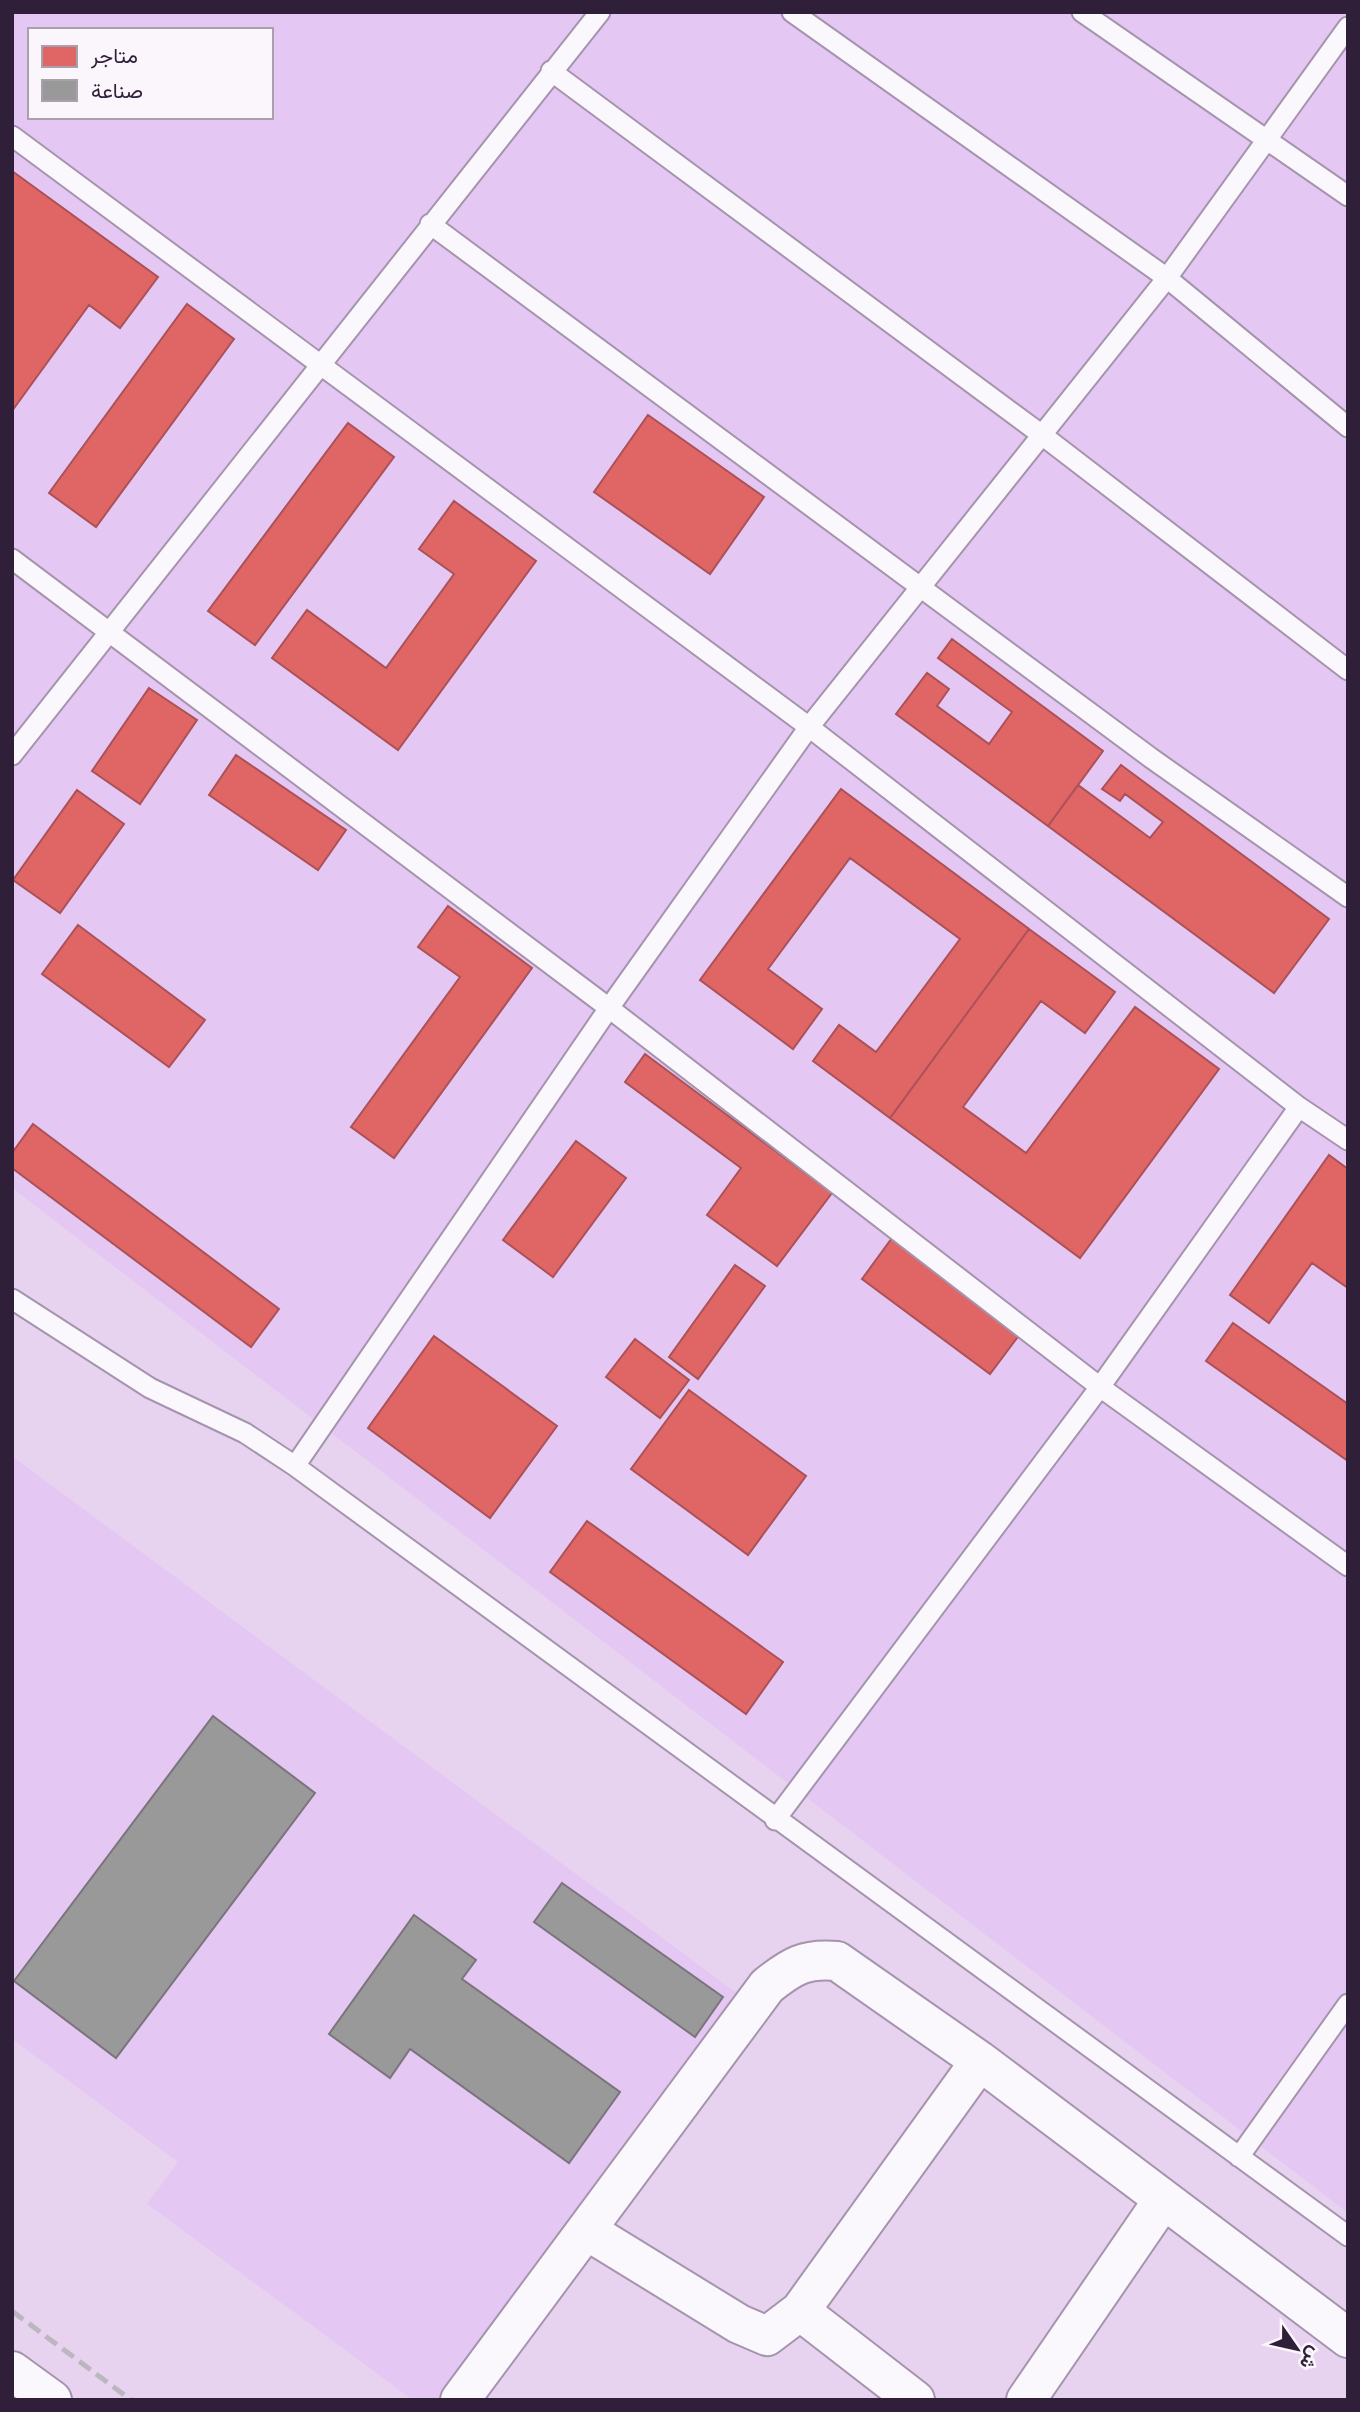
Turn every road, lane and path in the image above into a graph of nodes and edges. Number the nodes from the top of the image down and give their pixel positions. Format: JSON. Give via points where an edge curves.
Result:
{"nodes":[{"id":1,"x":600,"y":12,"type":"edge"},
{"id":2,"x":792,"y":12,"type":"edge"},
{"id":3,"x":1082,"y":12,"type":"edge"},
{"id":4,"x":1348,"y":27,"type":"edge"},
{"id":5,"x":551,"y":71,"type":"junction"},
{"id":6,"x":12,"y":136,"type":"edge"},
{"id":7,"x":1268,"y":139,"type":"junction"},
{"id":8,"x":1348,"y":196,"type":"edge"},
{"id":9,"x":430,"y":224,"type":"junction"},
{"id":10,"x":1167,"y":278,"type":"junction"},
{"id":11,"x":320,"y":364,"type":"junction"},
{"id":12,"x":1348,"y":427,"type":"edge"},
{"id":13,"x":1042,"y":435,"type":"junction"},
{"id":14,"x":12,"y":559,"type":"edge"},
{"id":15,"x":921,"y":586,"type":"junction"},
{"id":16,"x":111,"y":634,"type":"junction"},
{"id":17,"x":1348,"y":670,"type":"edge"},
{"id":18,"x":809,"y":727,"type":"junction"},
{"id":19,"x":12,"y":755,"type":"edge"},
{"id":20,"x":1348,"y":897,"type":"edge"},
{"id":21,"x":610,"y":1008,"type":"junction"},
{"id":22,"x":1299,"y":1107,"type":"junction"},
{"id":23,"x":1348,"y":1140,"type":"edge"},
{"id":24,"x":12,"y":1300,"type":"edge"},
{"id":25,"x":1100,"y":1387,"type":"junction"},
{"id":26,"x":295,"y":1466,"type":"junction"},
{"id":27,"x":1348,"y":1566,"type":"edge"},
{"id":28,"x":775,"y":1820,"type":"junction"},
{"id":29,"x":1348,"y":2004,"type":"edge"},
{"id":30,"x":980,"y":2062,"type":"junction"},
{"id":31,"x":1239,"y":2157,"type":"junction"},
{"id":32,"x":1163,"y":2200,"type":"junction"},
{"id":33,"x":586,"y":2230,"type":"junction"},
{"id":34,"x":1348,"y":2236,"type":"edge"},
{"id":35,"x":800,"y":2311,"type":"junction"},
{"id":36,"x":1348,"y":2338,"type":"edge"},
{"id":37,"x":12,"y":2371,"type":"edge"},
{"id":38,"x":52,"y":2400,"type":"edge"},
{"id":39,"x":460,"y":2400,"type":"edge"},
{"id":40,"x":915,"y":2400,"type":"edge"},
{"id":41,"x":1026,"y":2400,"type":"edge"}],
"edges":[{"from":1,"to":5,"type":"lane"},
{"from":2,"to":10,"type":"lane"},
{"from":3,"to":7,"type":"lane"},
{"from":4,"to":7,"type":"lane"},
{"from":5,"to":9,"type":"lane"},
{"from":5,"to":13,"type":"lane"},
{"from":6,"to":11,"type":"lane"},
{"from":7,"to":8,"type":"lane"},
{"from":7,"to":10,"type":"lane"},
{"from":9,"to":11,"type":"lane"},
{"from":9,"to":15,"type":"lane"},
{"from":10,"to":12,"type":"lane"},
{"from":10,"to":13,"type":"lane"},
{"from":11,"to":16,"type":"lane"},
{"from":11,"to":18,"type":"lane"},
{"from":13,"to":15,"type":"lane"},
{"from":13,"to":17,"type":"lane"},
{"from":14,"to":16,"type":"lane"},
{"from":15,"to":18,"type":"lane"},
{"from":15,"to":20,"type":"lane","via":[[1151,758]]},
{"from":16,"to":19,"type":"lane"},
{"from":16,"to":21,"type":"lane"},
{"from":18,"to":21,"type":"lane"},
{"from":18,"to":22,"type":"lane"},
{"from":21,"to":25,"type":"lane"},
{"from":21,"to":26,"type":"lane"},
{"from":22,"to":23,"type":"lane"},
{"from":22,"to":25,"type":"lane"},
{"from":24,"to":26,"type":"lane","via":[[150,1388],[245,1433]]},
{"from":25,"to":27,"type":"lane"},
{"from":25,"to":28,"type":"lane"},
{"from":26,"to":28,"type":"lane"},
{"from":28,"to":31,"type":"lane"},
{"from":29,"to":31,"type":"lane"},
{"from":30,"to":32,"type":"street"},
{"from":30,"to":33,"type":"street","via":[[837,1961],[813,1958],[767,1986]]},
{"from":30,"to":35,"type":"street"},
{"from":31,"to":34,"type":"lane"},
{"from":32,"to":36,"type":"street"},
{"from":32,"to":41,"type":"street"},
{"from":33,"to":35,"type":"street","via":[[738,2324],[767,2336]]},
{"from":33,"to":39,"type":"street"},
{"from":35,"to":40,"type":"street"},
{"from":37,"to":38,"type":"street"}]}
